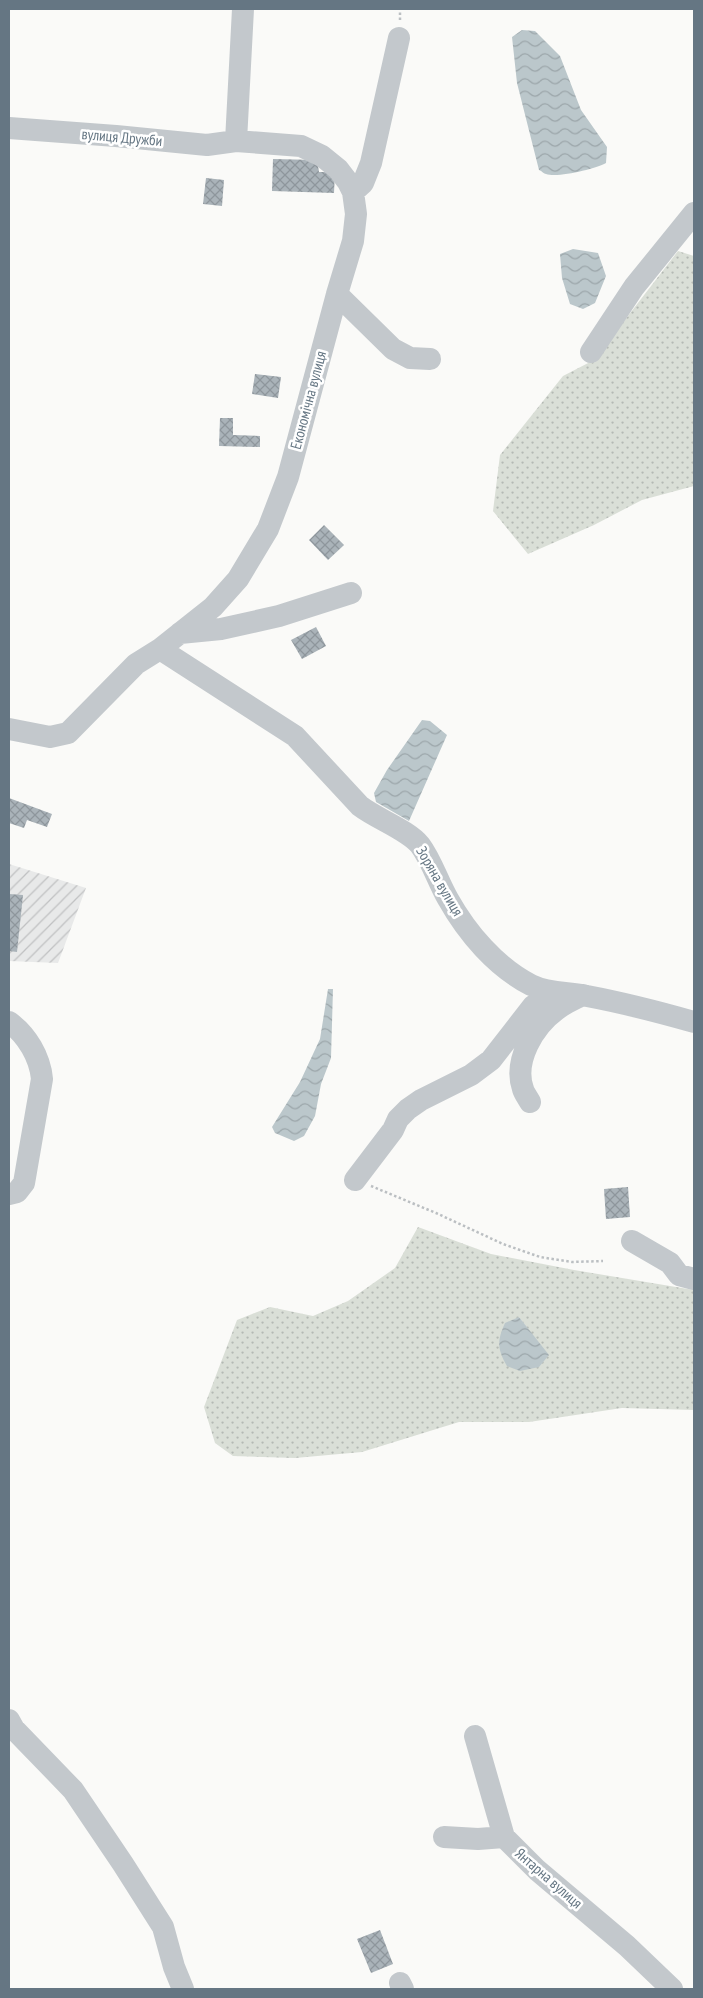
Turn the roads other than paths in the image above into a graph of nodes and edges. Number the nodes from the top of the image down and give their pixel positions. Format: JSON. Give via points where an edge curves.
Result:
{"nodes":[{"id":1,"x":243,"y":9,"type":"edge"},
{"id":2,"x":399,"y":38,"type":"dead end"},
{"id":3,"x":9,"y":128,"type":"edge"},
{"id":4,"x":236,"y":140,"type":"junction"},
{"id":5,"x":352,"y":192,"type":"junction"},
{"id":6,"x":694,"y":213,"type":"edge"},
{"id":7,"x":337,"y":294,"type":"junction"},
{"id":8,"x":591,"y":352,"type":"dead end"},
{"id":9,"x":430,"y":359,"type":"dead end"},
{"id":10,"x":350,"y":593,"type":"dead end"},
{"id":11,"x":180,"y":633,"type":"junction"},
{"id":12,"x":160,"y":649,"type":"junction"},
{"id":13,"x":9,"y":729,"type":"edge"},
{"id":14,"x":553,"y":992,"type":"junction"},
{"id":15,"x":583,"y":995,"type":"junction"},
{"id":16,"x":9,"y":1022,"type":"edge"},
{"id":17,"x":694,"y":1022,"type":"edge"},
{"id":18,"x":530,"y":1102,"type":"dead end"},
{"id":19,"x":354,"y":1180,"type":"road end"},
{"id":20,"x":13,"y":1193,"type":"edge"},
{"id":21,"x":632,"y":1241,"type":"dead end"},
{"id":22,"x":694,"y":1279,"type":"edge"},
{"id":23,"x":9,"y":1720,"type":"edge"},
{"id":24,"x":475,"y":1736,"type":"dead end"},
{"id":25,"x":444,"y":1837,"type":"dead end"},
{"id":26,"x":504,"y":1837,"type":"junction"},
{"id":27,"x":183,"y":1989,"type":"edge"},
{"id":28,"x":672,"y":1989,"type":"edge"}],
"edges":[{"from":1,"to":4,"type":"street"},
{"from":2,"to":5,"type":"street","via":[[371,163],[363,183]]},
{"from":3,"to":4,"type":"street","name":"вулиця Дружби","via":[[207,145]]},
{"from":4,"to":5,"type":"street","name":"Економічна вулиця","via":[[301,146],[322,156],[338,169]]},
{"from":5,"to":7,"type":"street","name":"Економічна вулиця","via":[[356,214],[354,241]]},
{"from":6,"to":8,"type":"street","via":[[634,287]]},
{"from":7,"to":9,"type":"street","via":[[393,349],[410,358]]},
{"from":7,"to":11,"type":"street","name":"Економічна вулиця","via":[[288,477],[268,528],[238,579],[213,607]]},
{"from":10,"to":11,"type":"street","via":[[269,618],[221,629]]},
{"from":11,"to":12,"type":"street","name":"Економічна вулиця"},
{"from":12,"to":13,"type":"street","name":"Економічна вулиця","via":[[136,664],[68,733],[50,737]]},
{"from":12,"to":14,"type":"street","name":"Зоряна вулиця","via":[[295,736],[360,806],[415,839],[448,900],[485,951],[517,977]]},
{"from":14,"to":15,"type":"street","name":"Зоряна вулиця"},
{"from":14,"to":19,"type":"street","via":[[533,1006],[491,1060],[471,1075],[408,1109]]},
{"from":15,"to":17,"type":"street","name":"Зоряна вулиця","via":[[633,1004]]},
{"from":15,"to":18,"type":"street","via":[[555,1010],[530,1040],[523,1056],[521,1073],[522,1089]]},
{"from":16,"to":20,"type":"street","via":[[36,1054],[42,1079],[24,1183]]},
{"from":21,"to":22,"type":"street","via":[[670,1263],[679,1274]]},
{"from":23,"to":27,"type":"street","via":[[72,1790],[123,1864],[163,1927]]},
{"from":24,"to":26,"type":"street","name":"Янтарна вулиця"},
{"from":25,"to":26,"type":"street"},
{"from":26,"to":28,"type":"street","name":"Янтарна вулиця"}]}
